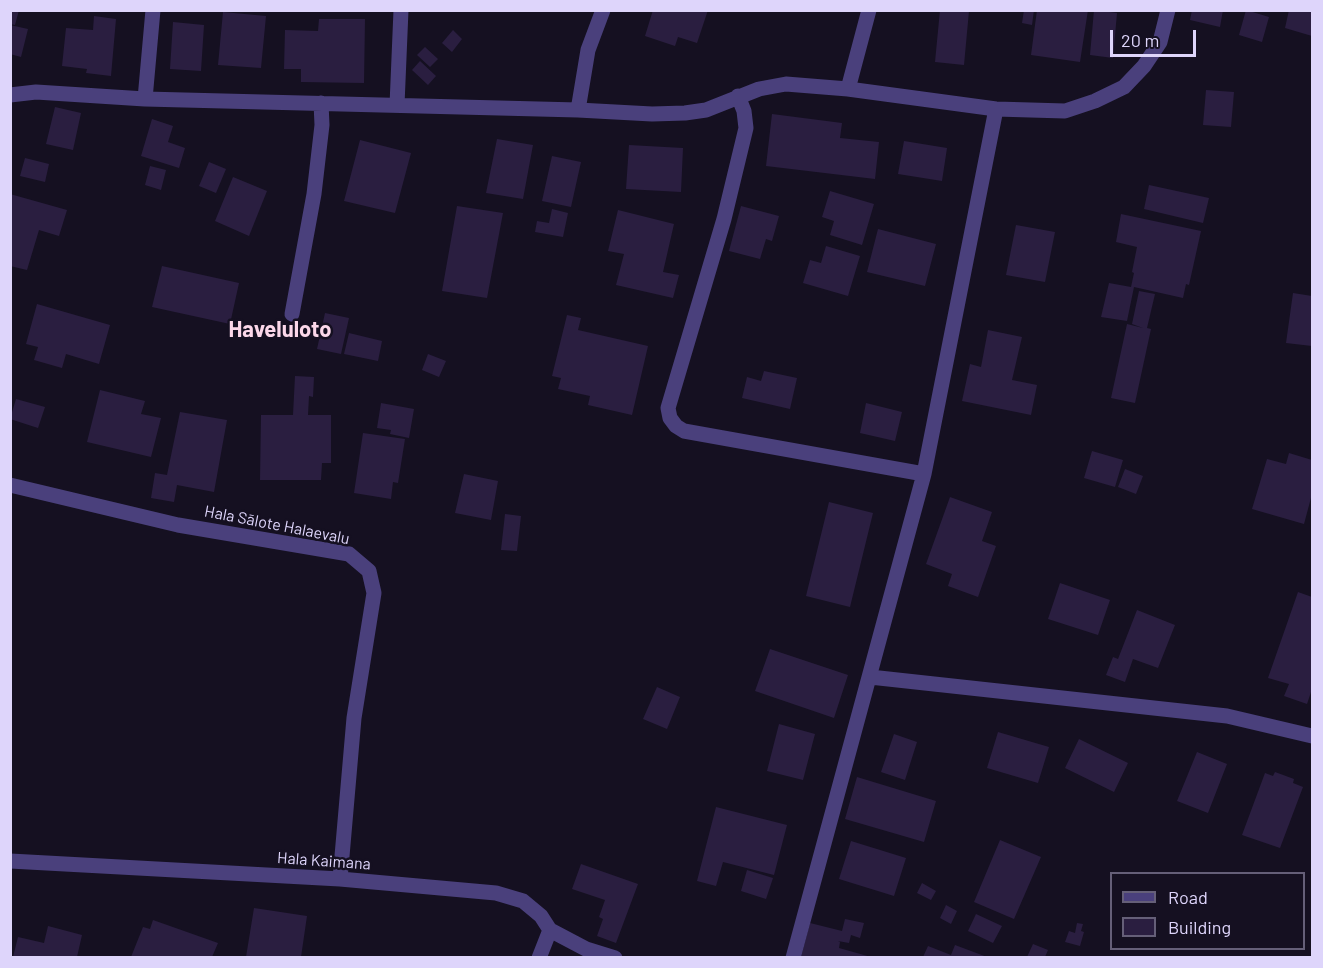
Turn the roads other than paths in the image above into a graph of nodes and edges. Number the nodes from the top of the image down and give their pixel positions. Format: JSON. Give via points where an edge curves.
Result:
{"nodes":[{"id":1,"x":153,"y":10,"type":"edge"},
{"id":2,"x":401,"y":10,"type":"edge"},
{"id":3,"x":603,"y":10,"type":"edge"},
{"id":4,"x":869,"y":10,"type":"edge"},
{"id":5,"x":1168,"y":10,"type":"edge"},
{"id":6,"x":848,"y":89,"type":"junction"},
{"id":7,"x":10,"y":95,"type":"edge"},
{"id":8,"x":738,"y":96,"type":"junction"},
{"id":9,"x":145,"y":99,"type":"junction"},
{"id":10,"x":321,"y":103,"type":"junction"},
{"id":11,"x":397,"y":105,"type":"junction"},
{"id":12,"x":996,"y":109,"type":"junction"},
{"id":13,"x":578,"y":110,"type":"junction"},
{"id":14,"x":292,"y":314,"type":"dead end"},
{"id":15,"x":924,"y":474,"type":"junction"},
{"id":16,"x":10,"y":485,"type":"edge"},
{"id":17,"x":870,"y":677,"type":"junction"},
{"id":18,"x":1312,"y":736,"type":"edge"},
{"id":19,"x":10,"y":861,"type":"edge"},
{"id":20,"x":340,"y":879,"type":"junction"},
{"id":21,"x":550,"y":930,"type":"junction"},
{"id":22,"x":539,"y":957,"type":"edge"},
{"id":23,"x":615,"y":957,"type":"edge"},
{"id":24,"x":793,"y":957,"type":"edge"}],
"edges":[{"from":1,"to":9,"type":"street"},
{"from":2,"to":11,"type":"street"},
{"from":3,"to":13,"type":"street","via":[[588,50]]},
{"from":4,"to":6,"type":"street"},
{"from":5,"to":12,"type":"street","via":[[1160,42],[1124,87],[1065,111]]},
{"from":6,"to":8,"type":"street","via":[[786,84]]},
{"from":6,"to":12,"type":"street"},
{"from":7,"to":9,"type":"street"},
{"from":8,"to":13,"type":"street","via":[[706,110],[685,113]]},
{"from":8,"to":15,"type":"street","via":[[746,128],[724,219],[668,408],[670,418],[684,431]]},
{"from":9,"to":10,"type":"street"},
{"from":10,"to":11,"type":"street"},
{"from":10,"to":14,"type":"street","via":[[314,194]]},
{"from":11,"to":13,"type":"street"},
{"from":12,"to":15,"type":"street"},
{"from":15,"to":17,"type":"street"},
{"from":16,"to":20,"type":"street","name":"Hala Sālote Halaevalu","via":[[178,525],[349,554],[369,571],[375,593],[354,718]]},
{"from":17,"to":18,"type":"street","via":[[1227,716]]},
{"from":17,"to":24,"type":"street"},
{"from":19,"to":20,"type":"street","name":"Hala Kaimana"},
{"from":20,"to":21,"type":"street","name":"Hala Kaimana","via":[[496,893],[523,902],[541,916]]},
{"from":21,"to":22,"type":"street"},
{"from":21,"to":23,"type":"street","name":"Hala Kaimana","via":[[586,949]]}]}
